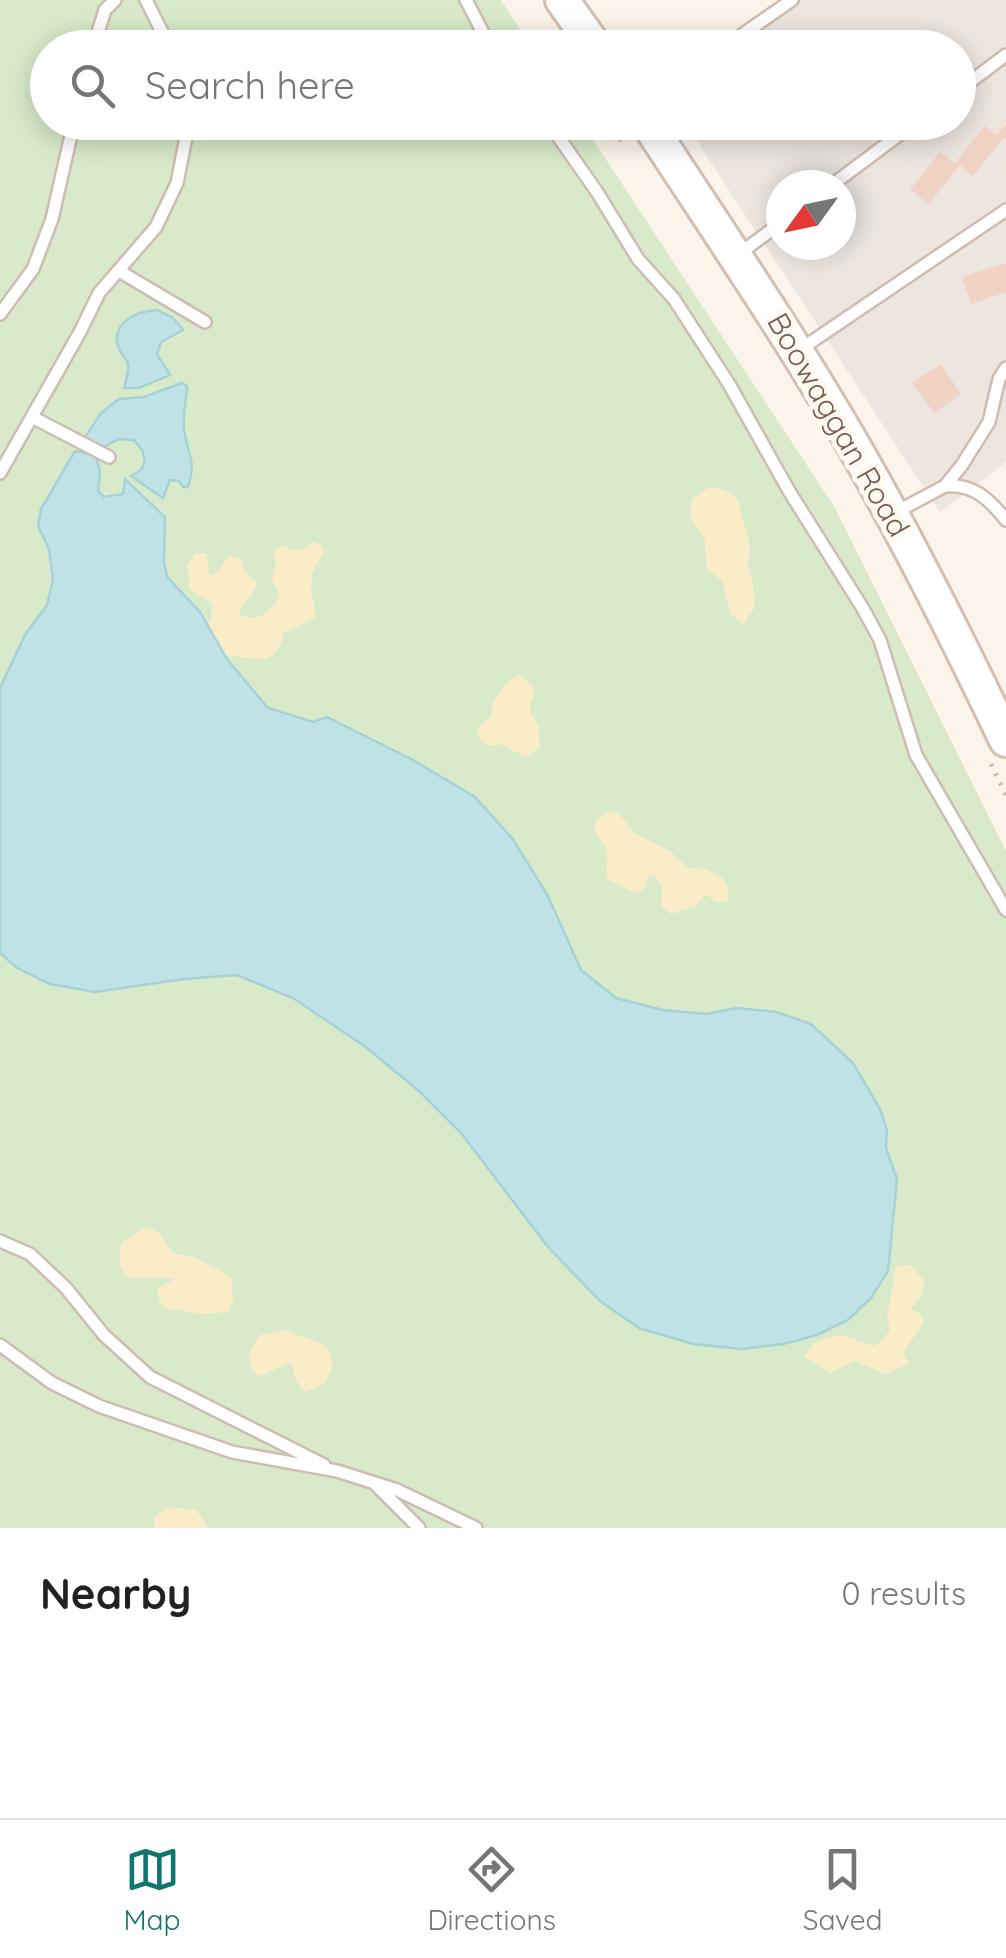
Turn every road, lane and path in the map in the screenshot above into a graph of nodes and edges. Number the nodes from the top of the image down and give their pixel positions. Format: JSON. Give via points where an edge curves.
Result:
{"nodes":[{"id":1,"x":116,"y":0,"type":"edge"},
{"id":2,"x":466,"y":0,"type":"edge"},
{"id":3,"x":562,"y":0,"type":"edge"},
{"id":4,"x":792,"y":0,"type":"edge"},
{"id":5,"x":146,"y":2,"type":"edge"},
{"id":6,"x":99,"y":30,"type":"edge"},
{"id":7,"x":161,"y":30,"type":"edge"},
{"id":8,"x":482,"y":30,"type":"edge"},
{"id":9,"x":583,"y":30,"type":"edge"},
{"id":10,"x":749,"y":30,"type":"edge"},
{"id":11,"x":1006,"y":55,"type":"edge"},
{"id":12,"x":976,"y":77,"type":"edge"},
{"id":13,"x":70,"y":140,"type":"edge"},
{"id":14,"x":185,"y":140,"type":"edge"},
{"id":15,"x":561,"y":140,"type":"edge"},
{"id":16,"x":620,"y":140,"type":"edge"},
{"id":17,"x":659,"y":140,"type":"edge"},
{"id":18,"x":892,"y":140,"type":"edge"},
{"id":19,"x":629,"y":154,"type":"dead end"},
{"id":20,"x":852,"y":170,"type":"edge"},
{"id":21,"x":1006,"y":210,"type":"edge"},
{"id":22,"x":766,"y":234,"type":"edge"},
{"id":23,"x":735,"y":257,"type":"junction"},
{"id":24,"x":119,"y":271,"type":"junction"},
{"id":25,"x":0,"y":314,"type":"edge"},
{"id":26,"x":204,"y":322,"type":"dead end"},
{"id":27,"x":797,"y":352,"type":"junction"},
{"id":28,"x":1006,"y":368,"type":"edge"},
{"id":29,"x":32,"y":417,"type":"junction"},
{"id":30,"x":109,"y":457,"type":"dead end"},
{"id":31,"x":0,"y":473,"type":"edge"},
{"id":32,"x":945,"y":486,"type":"junction"},
{"id":33,"x":892,"y":514,"type":"junction"},
{"id":34,"x":1006,"y":520,"type":"edge"},
{"id":35,"x":998,"y":751,"type":"edge"},
{"id":36,"x":1006,"y":795,"type":"edge"},
{"id":37,"x":1006,"y":910,"type":"edge"},
{"id":38,"x":0,"y":1241,"type":"edge"},
{"id":39,"x":0,"y":1345,"type":"edge"},
{"id":40,"x":337,"y":1471,"type":"junction"},
{"id":41,"x":373,"y":1482,"type":"junction"},
{"id":42,"x":420,"y":1528,"type":"edge"},
{"id":43,"x":476,"y":1528,"type":"edge"}],
"edges":[{"from":1,"to":6,"type":"lane"},
{"from":2,"to":8,"type":"lane"},
{"from":3,"to":9,"type":"main road"},
{"from":4,"to":10,"type":"lane"},
{"from":5,"to":7,"type":"lane"},
{"from":11,"to":12,"type":"lane"},
{"from":13,"to":25,"type":"lane","via":[[33,269]]},
{"from":14,"to":24,"type":"lane","via":[[177,183],[156,226]]},
{"from":15,"to":37,"type":"lane","via":[[720,370],[862,607],[880,640],[916,755]]},
{"from":16,"to":19,"type":"path"},
{"from":17,"to":23,"type":"main road","name":"Boowaggan Road"},
{"from":18,"to":20,"type":"lane"},
{"from":21,"to":27,"type":"lane"},
{"from":22,"to":23,"type":"lane"},
{"from":23,"to":27,"type":"main road","name":"Boowaggan Road"},
{"from":24,"to":26,"type":"lane"},
{"from":24,"to":29,"type":"lane","via":[[99,292]]},
{"from":27,"to":33,"type":"main road","name":"Boowaggan Road"},
{"from":28,"to":32,"type":"lane","via":[[981,439]]},
{"from":29,"to":30,"type":"lane"},
{"from":29,"to":31,"type":"lane"},
{"from":32,"to":33,"type":"lane"},
{"from":32,"to":34,"type":"lane","via":[[976,491]]},
{"from":33,"to":35,"type":"main road","name":"Boowaggan Road"},
{"from":35,"to":36,"type":"path"},
{"from":38,"to":40,"type":"lane","via":[[30,1254],[150,1377]]},
{"from":39,"to":40,"type":"lane","via":[[52,1383],[99,1406],[232,1452]]},
{"from":40,"to":41,"type":"lane"},
{"from":41,"to":42,"type":"lane"},
{"from":41,"to":43,"type":"lane"}]}
